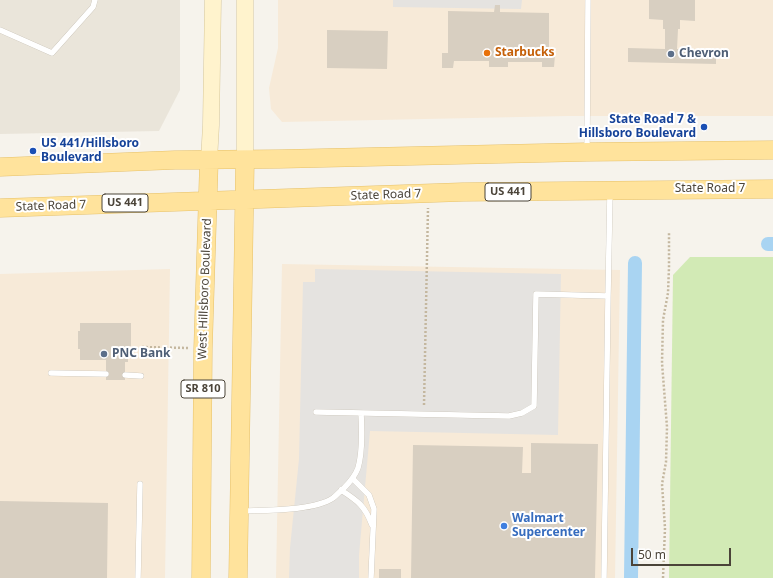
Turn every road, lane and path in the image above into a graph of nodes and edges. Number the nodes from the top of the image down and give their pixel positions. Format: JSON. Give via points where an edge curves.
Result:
{"nodes":[{"id":1,"x":95,"y":0,"type":"edge"},
{"id":2,"x":213,"y":0,"type":"edge"},
{"id":3,"x":245,"y":0,"type":"edge"},
{"id":4,"x":588,"y":0,"type":"edge"},
{"id":5,"x":0,"y":30,"type":"edge"},
{"id":6,"x":773,"y":150,"type":"edge"},
{"id":7,"x":587,"y":152,"type":"junction"},
{"id":8,"x":209,"y":160,"type":"junction"},
{"id":9,"x":245,"y":160,"type":"junction"},
{"id":10,"x":0,"y":168,"type":"edge"},
{"id":11,"x":773,"y":189,"type":"edge"},
{"id":12,"x":610,"y":190,"type":"junction"},
{"id":13,"x":244,"y":199,"type":"junction"},
{"id":14,"x":208,"y":200,"type":"junction"},
{"id":15,"x":0,"y":208,"type":"edge"},
{"id":16,"x":428,"y":221,"type":"dead end"},
{"id":17,"x":669,"y":232,"type":"dead end"},
{"id":18,"x":608,"y":296,"type":"junction"},
{"id":19,"x":142,"y":347,"type":"dead end"},
{"id":20,"x":204,"y":348,"type":"junction"},
{"id":21,"x":51,"y":372,"type":"dead end"},
{"id":22,"x":106,"y":374,"type":"dead end"},
{"id":23,"x":125,"y":375,"type":"dead end"},
{"id":24,"x":141,"y":376,"type":"dead end"},
{"id":25,"x":316,"y":412,"type":"dead end"},
{"id":26,"x":361,"y":413,"type":"junction"},
{"id":27,"x":424,"y":414,"type":"junction"},
{"id":28,"x":353,"y":479,"type":"junction"},
{"id":29,"x":140,"y":484,"type":"dead end"},
{"id":30,"x":341,"y":490,"type":"junction"},
{"id":31,"x":240,"y":511,"type":"junction"},
{"id":32,"x":373,"y":527,"type":"junction"},
{"id":33,"x":138,"y":578,"type":"edge"},
{"id":34,"x":201,"y":578,"type":"edge"},
{"id":35,"x":238,"y":578,"type":"edge"},
{"id":36,"x":371,"y":578,"type":"edge"},
{"id":37,"x":604,"y":578,"type":"edge"},
{"id":38,"x":663,"y":578,"type":"edge"}],
"edges":[{"from":1,"to":5,"type":"lane","via":[[93,7],[52,53]]},
{"from":2,"to":8,"type":"street","name":"West Hillsboro Boulevard"},
{"from":3,"to":9,"type":"street"},
{"from":4,"to":7,"type":"lane"},
{"from":6,"to":7,"type":"main road"},
{"from":7,"to":9,"type":"main road"},
{"from":8,"to":9,"type":"main road"},
{"from":8,"to":10,"type":"main road"},
{"from":8,"to":14,"type":"main road","name":"West Hillsboro Boulevard","number":"SR 810"},
{"from":9,"to":13,"type":"main road","number":"SR 810"},
{"from":11,"to":12,"type":"main road","name":"State Road 7","number":"US 441"},
{"from":12,"to":13,"type":"main road","name":"State Road 7","number":"US 441"},
{"from":12,"to":18,"type":"lane"},
{"from":13,"to":14,"type":"main road","name":"State Road 7","number":"US 441"},
{"from":13,"to":31,"type":"main road","number":"SR 810"},
{"from":14,"to":15,"type":"main road","name":"State Road 7","number":"US 441"},
{"from":14,"to":20,"type":"main road","name":"West Hillsboro Boulevard","number":"SR 810"},
{"from":16,"to":27,"type":"path"},
{"from":17,"to":38,"type":"path","via":[[668,293],[663,320],[662,363],[667,427],[666,462],[662,484],[665,528]]},
{"from":18,"to":27,"type":"lane","via":[[536,294],[534,406],[522,413],[509,416]]},
{"from":18,"to":37,"type":"lane"},
{"from":19,"to":20,"type":"path"},
{"from":20,"to":34,"type":"main road","name":"West Hillsboro Boulevard","number":"SR 810"},
{"from":21,"to":22,"type":"lane"},
{"from":23,"to":24,"type":"lane"},
{"from":25,"to":26,"type":"lane"},
{"from":26,"to":27,"type":"lane"},
{"from":26,"to":28,"type":"lane","via":[[360,452],[358,468]]},
{"from":28,"to":30,"type":"lane"},
{"from":28,"to":32,"type":"lane","via":[[369,495],[374,508]]},
{"from":29,"to":33,"type":"lane"},
{"from":30,"to":31,"type":"lane","via":[[332,499],[315,505]]},
{"from":30,"to":32,"type":"lane","via":[[368,512]]},
{"from":31,"to":35,"type":"main road","number":"SR 810"},
{"from":32,"to":36,"type":"lane"}]}
